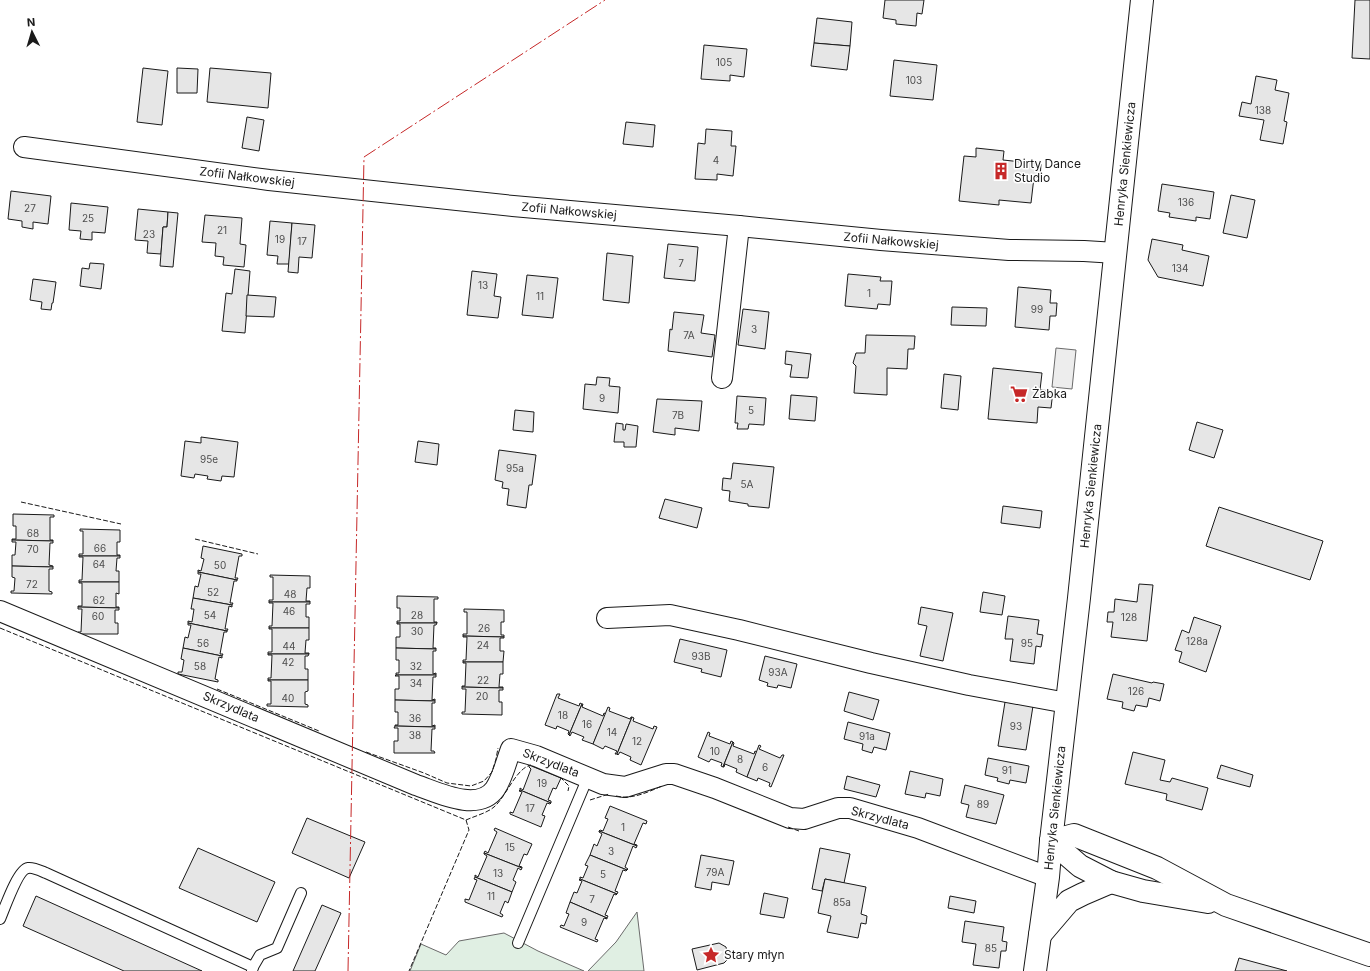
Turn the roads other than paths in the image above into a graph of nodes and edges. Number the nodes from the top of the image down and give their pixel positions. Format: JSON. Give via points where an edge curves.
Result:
{"nodes":[{"id":1,"x":1142,"y":0,"type":"edge"},
{"id":2,"x":24,"y":147,"type":"dead end"},
{"id":3,"x":739,"y":226,"type":"junction"},
{"id":4,"x":1116,"y":253,"type":"junction"},
{"id":5,"x":722,"y":378,"type":"dead end"},
{"id":6,"x":0,"y":611,"type":"edge"},
{"id":7,"x":606,"y":618,"type":"dead end"},
{"id":8,"x":1067,"y":703,"type":"junction"},
{"id":9,"x":588,"y":778,"type":"junction"},
{"id":10,"x":1051,"y":841,"type":"junction"},
{"id":11,"x":1048,"y":877,"type":"junction"},
{"id":12,"x":1110,"y":882,"type":"junction"},
{"id":13,"x":301,"y":893,"type":"dead end"},
{"id":14,"x":1226,"y":905,"type":"junction"},
{"id":15,"x":0,"y":919,"type":"edge"},
{"id":16,"x":1040,"y":935,"type":"junction"},
{"id":17,"x":518,"y":943,"type":"dead end"},
{"id":18,"x":1370,"y":955,"type":"edge"},
{"id":19,"x":253,"y":969,"type":"edge"},
{"id":20,"x":1035,"y":971,"type":"edge"}],
"edges":[{"from":1,"to":4,"type":"street","name":"Henryka Sienkiewicza"},
{"from":2,"to":3,"type":"street","name":"Zofii Nałkowskiej","via":[[277,181],[513,206]]},
{"from":3,"to":4,"type":"street","name":"Zofii Nałkowskiej","via":[[1009,250]]},
{"from":3,"to":5,"type":"street"},
{"from":4,"to":8,"type":"street","name":"Henryka Sienkiewicza"},
{"from":6,"to":9,"type":"street","name":"Skrzydlata","via":[[453,798],[470,801],[483,799],[494,791],[511,749],[536,756]]},
{"from":7,"to":8,"type":"street","via":[[670,615],[871,664]]},
{"from":8,"to":10,"type":"street","name":"Henryka Sienkiewicza"},
{"from":9,"to":11,"type":"street","name":"Skrzydlata","via":[[603,784],[624,787],[666,774],[674,774],[790,818],[804,819],[838,808],[850,808],[918,828]]},
{"from":9,"to":17,"type":"lane"},
{"from":10,"to":11,"type":"street","name":"Henryka Sienkiewicza"},
{"from":10,"to":12,"type":"street","via":[[1080,866]]},
{"from":10,"to":14,"type":"street","via":[[1074,835],[1157,868]]},
{"from":11,"to":16,"type":"street","name":"Henryka Sienkiewicza"},
{"from":12,"to":14,"type":"street","via":[[1142,891]]},
{"from":12,"to":16,"type":"street","via":[[1070,902]]},
{"from":13,"to":19,"type":"lane","via":[[278,948],[260,955]]},
{"from":14,"to":18,"type":"street"},
{"from":15,"to":19,"type":"lane","via":[[19,876],[28,868],[46,873]]},
{"from":16,"to":20,"type":"street","name":"Henryka Sienkiewicza"}]}
